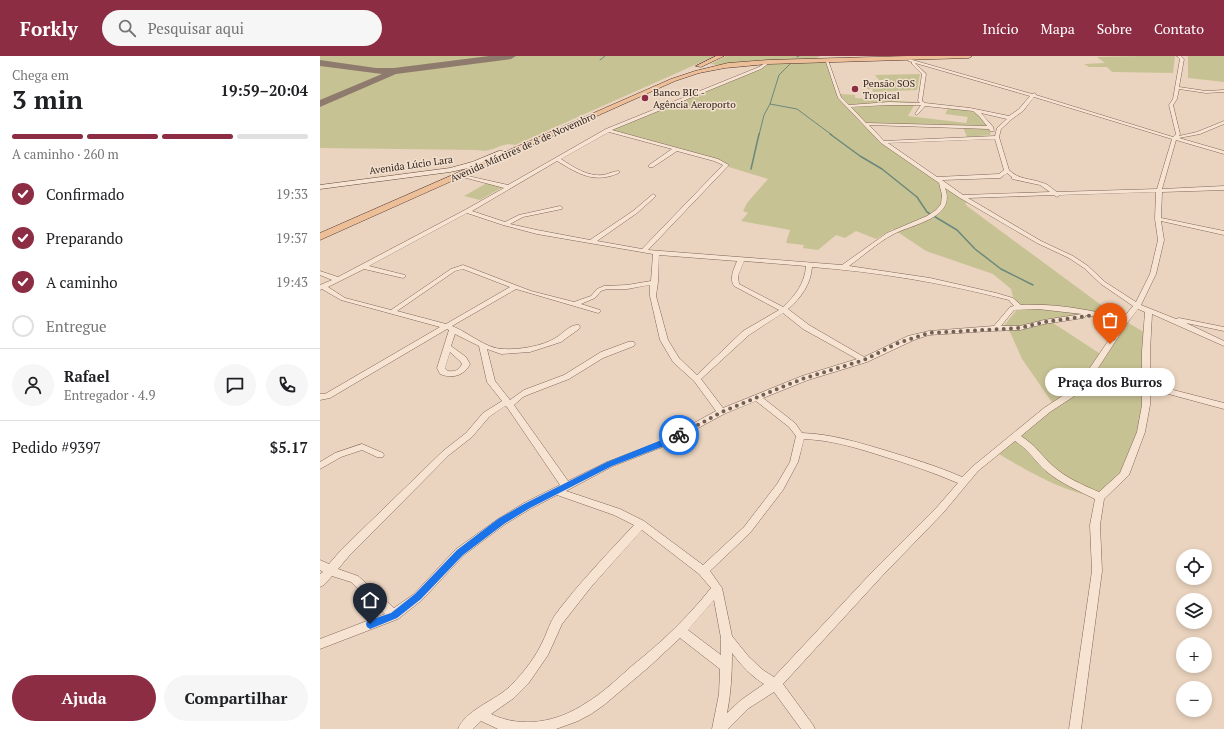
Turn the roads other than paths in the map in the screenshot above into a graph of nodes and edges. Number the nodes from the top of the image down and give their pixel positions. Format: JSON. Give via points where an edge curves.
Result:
{"nodes":[{"id":1,"x":721,"y":56,"type":"edge"},
{"id":2,"x":874,"y":56,"type":"edge"},
{"id":3,"x":969,"y":56,"type":"edge"},
{"id":4,"x":1178,"y":56,"type":"edge"},
{"id":5,"x":825,"y":58,"type":"edge"},
{"id":6,"x":902,"y":58,"type":"edge"},
{"id":7,"x":708,"y":62,"type":"junction"},
{"id":8,"x":768,"y":62,"type":"junction"},
{"id":9,"x":728,"y":65,"type":"junction"},
{"id":10,"x":1177,"y":88,"type":"junction"},
{"id":11,"x":1224,"y":91,"type":"edge"},
{"id":12,"x":1034,"y":94,"type":"junction"},
{"id":13,"x":924,"y":104,"type":"junction"},
{"id":14,"x":848,"y":106,"type":"junction"},
{"id":15,"x":966,"y":108,"type":"junction"},
{"id":16,"x":917,"y":114,"type":"dead end"},
{"id":17,"x":1010,"y":118,"type":"junction"},
{"id":18,"x":1224,"y":122,"type":"edge"},
{"id":19,"x":866,"y":124,"type":"junction"},
{"id":20,"x":991,"y":128,"type":"junction"},
{"id":21,"x":608,"y":130,"type":"junction"},
{"id":22,"x":997,"y":137,"type":"junction"},
{"id":23,"x":1174,"y":139,"type":"junction"},
{"id":24,"x":883,"y":142,"type":"junction"},
{"id":25,"x":676,"y":149,"type":"junction"},
{"id":26,"x":502,"y":153,"type":"junction"},
{"id":27,"x":1224,"y":153,"type":"edge"},
{"id":28,"x":557,"y":159,"type":"junction"},
{"id":29,"x":651,"y":166,"type":"dead end"},
{"id":30,"x":1007,"y":170,"type":"junction"},
{"id":31,"x":618,"y":172,"type":"dead end"},
{"id":32,"x":462,"y":175,"type":"junction"},
{"id":33,"x":1000,"y":176,"type":"junction"},
{"id":34,"x":1018,"y":178,"type":"junction"},
{"id":35,"x":937,"y":180,"type":"junction"},
{"id":36,"x":320,"y":187,"type":"edge"},
{"id":37,"x":508,"y":187,"type":"junction"},
{"id":38,"x":1224,"y":188,"type":"edge"},
{"id":39,"x":1159,"y":191,"type":"junction"},
{"id":40,"x":1057,"y":195,"type":"junction"},
{"id":41,"x":653,"y":196,"type":"dead end"},
{"id":42,"x":962,"y":197,"type":"junction"},
{"id":43,"x":560,"y":208,"type":"dead end"},
{"id":44,"x":467,"y":211,"type":"junction"},
{"id":45,"x":1158,"y":218,"type":"junction"},
{"id":46,"x":505,"y":224,"type":"junction"},
{"id":47,"x":320,"y":233,"type":"edge"},
{"id":48,"x":1224,"y":233,"type":"edge"},
{"id":49,"x":320,"y":237,"type":"edge"},
{"id":50,"x":591,"y":242,"type":"junction"},
{"id":51,"x":643,"y":251,"type":"junction"},
{"id":52,"x":656,"y":253,"type":"junction"},
{"id":53,"x":741,"y":260,"type":"junction"},
{"id":54,"x":809,"y":265,"type":"junction"},
{"id":55,"x":364,"y":267,"type":"junction"},
{"id":56,"x":844,"y":267,"type":"junction"},
{"id":57,"x":320,"y":274,"type":"edge"},
{"id":58,"x":403,"y":276,"type":"dead end"},
{"id":59,"x":337,"y":279,"type":"junction"},
{"id":60,"x":655,"y":282,"type":"junction"},
{"id":61,"x":515,"y":287,"type":"junction"},
{"id":62,"x":321,"y":288,"type":"edge"},
{"id":63,"x":575,"y":304,"type":"junction"},
{"id":64,"x":1137,"y":306,"type":"junction"},
{"id":65,"x":1019,"y":307,"type":"junction"},
{"id":66,"x":784,"y":310,"type":"junction"},
{"id":67,"x":598,"y":311,"type":"dead end"},
{"id":68,"x":1149,"y":311,"type":"junction"},
{"id":69,"x":392,"y":312,"type":"junction"},
{"id":70,"x":1094,"y":315,"type":"junction"},
{"id":71,"x":1168,"y":318,"type":"junction"},
{"id":72,"x":1125,"y":321,"type":"junction"},
{"id":73,"x":576,"y":326,"type":"dead end"},
{"id":74,"x":451,"y":328,"type":"junction"},
{"id":75,"x":991,"y":329,"type":"junction"},
{"id":76,"x":1224,"y":329,"type":"edge"},
{"id":77,"x":482,"y":344,"type":"junction"},
{"id":78,"x":631,"y":344,"type":"dead end"},
{"id":79,"x":1224,"y":344,"type":"edge"},
{"id":80,"x":448,"y":347,"type":"dead end"},
{"id":81,"x":864,"y":360,"type":"junction"},
{"id":82,"x":697,"y":379,"type":"junction"},
{"id":83,"x":1147,"y":386,"type":"junction"},
{"id":84,"x":320,"y":397,"type":"edge"},
{"id":85,"x":758,"y":398,"type":"junction"},
{"id":86,"x":509,"y":404,"type":"junction"},
{"id":87,"x":1224,"y":406,"type":"edge"},
{"id":88,"x":722,"y":412,"type":"junction"},
{"id":89,"x":800,"y":436,"type":"junction"},
{"id":90,"x":1015,"y":436,"type":"junction"},
{"id":91,"x":380,"y":455,"type":"dead end"},
{"id":92,"x":320,"y":466,"type":"edge"},
{"id":93,"x":964,"y":482,"type":"junction"},
{"id":94,"x":566,"y":486,"type":"junction"},
{"id":95,"x":555,"y":492,"type":"junction"},
{"id":96,"x":1100,"y":497,"type":"junction"},
{"id":97,"x":641,"y":524,"type":"junction"},
{"id":98,"x":320,"y":564,"type":"edge"},
{"id":99,"x":330,"y":571,"type":"junction"},
{"id":100,"x":703,"y":571,"type":"junction"},
{"id":101,"x":320,"y":582,"type":"edge"},
{"id":102,"x":717,"y":588,"type":"junction"},
{"id":103,"x":721,"y":602,"type":"junction"},
{"id":104,"x":700,"y":610,"type":"junction"},
{"id":105,"x":394,"y":616,"type":"junction"},
{"id":106,"x":680,"y":631,"type":"junction"},
{"id":107,"x":727,"y":638,"type":"junction"},
{"id":108,"x":320,"y":644,"type":"edge"},
{"id":109,"x":727,"y":667,"type":"junction"},
{"id":110,"x":775,"y":684,"type":"junction"},
{"id":111,"x":480,"y":714,"type":"junction"},
{"id":112,"x":464,"y":729,"type":"edge"},
{"id":113,"x":719,"y":729,"type":"edge"},
{"id":114,"x":809,"y":729,"type":"edge"},
{"id":115,"x":1075,"y":729,"type":"edge"}],
"edges":[{"from":1,"to":7,"type":"main road","name":"Avenida Mártires de 8 de Novembro"},
{"from":2,"to":6,"type":"main road"},
{"from":3,"to":6,"type":"main road"},
{"from":4,"to":10,"type":"street","via":[[1182,59]]},
{"from":5,"to":6,"type":"main road"},
{"from":5,"to":8,"type":"main road"},
{"from":5,"to":14,"type":"street","via":[[839,97]]},
{"from":6,"to":12,"type":"street"},
{"from":6,"to":13,"type":"street","via":[[921,68],[924,74],[920,101]]},
{"from":7,"to":9,"type":"main road","via":[[709,66]]},
{"from":7,"to":26,"type":"main road","name":"Avenida Mártires de 8 de Novembro"},
{"from":8,"to":9,"type":"main road"},
{"from":8,"to":21,"type":"street","via":[[760,68]]},
{"from":9,"to":32,"type":"main road","name":"Avenida Mártires de 8 de Novembro","via":[[673,80]]},
{"from":10,"to":11,"type":"street","via":[[1206,92]]},
{"from":10,"to":23,"type":"street","via":[[1171,105],[1178,134]]},
{"from":12,"to":17,"type":"street","via":[[1022,110]]},
{"from":12,"to":23,"type":"street"},
{"from":13,"to":14,"type":"street","via":[[881,103]]},
{"from":13,"to":15,"type":"street"},
{"from":13,"to":16,"type":"street"},
{"from":14,"to":19,"type":"street"},
{"from":15,"to":17,"type":"street"},
{"from":15,"to":20,"type":"street","via":[[981,115]]},
{"from":17,"to":22,"type":"street","via":[[999,129]]},
{"from":18,"to":23,"type":"street","via":[[1198,133]]},
{"from":19,"to":20,"type":"street"},
{"from":19,"to":24,"type":"street"},
{"from":20,"to":22,"type":"street"},
{"from":21,"to":25,"type":"street"},
{"from":21,"to":28,"type":"street"},
{"from":22,"to":24,"type":"street"},
{"from":22,"to":30,"type":"street"},
{"from":23,"to":27,"type":"street"},
{"from":23,"to":39,"type":"street"},
{"from":24,"to":35,"type":"street"},
{"from":25,"to":29,"type":"street"},
{"from":25,"to":51,"type":"street","via":[[726,165]]},
{"from":26,"to":36,"type":"main road","name":"Avenida Lúcio Lara","via":[[454,169]]},
{"from":26,"to":47,"type":"main road","name":"Avenida Mártires de 8 de Novembro"},
{"from":28,"to":31,"type":"street","via":[[588,176],[610,176]]},
{"from":28,"to":37,"type":"street"},
{"from":30,"to":33,"type":"street"},
{"from":30,"to":34,"type":"street"},
{"from":32,"to":37,"type":"street"},
{"from":32,"to":49,"type":"main road","name":"Avenida Mártires de 8 de Novembro"},
{"from":33,"to":34,"type":"street"},
{"from":33,"to":35,"type":"street"},
{"from":34,"to":40,"type":"street","via":[[1042,184]]},
{"from":35,"to":42,"type":"street"},
{"from":35,"to":56,"type":"street","via":[[945,192],[945,200],[936,213],[888,234]]},
{"from":37,"to":44,"type":"street"},
{"from":38,"to":39,"type":"street"},
{"from":39,"to":40,"type":"street"},
{"from":39,"to":45,"type":"street"},
{"from":40,"to":42,"type":"street"},
{"from":41,"to":50,"type":"street"},
{"from":42,"to":64,"type":"street","via":[[1070,257]]},
{"from":43,"to":46,"type":"street","via":[[521,216]]},
{"from":44,"to":46,"type":"street"},
{"from":44,"to":55,"type":"street"},
{"from":45,"to":48,"type":"street"},
{"from":45,"to":64,"type":"street","via":[[1161,240],[1153,274]]},
{"from":46,"to":50,"type":"street"},
{"from":50,"to":51,"type":"street"},
{"from":51,"to":52,"type":"street"},
{"from":52,"to":53,"type":"street"},
{"from":52,"to":60,"type":"street"},
{"from":53,"to":54,"type":"street"},
{"from":53,"to":66,"type":"street","via":[[735,276],[736,285]]},
{"from":54,"to":56,"type":"street"},
{"from":54,"to":66,"type":"street","via":[[808,279]]},
{"from":55,"to":58,"type":"street"},
{"from":55,"to":59,"type":"street"},
{"from":56,"to":65,"type":"street","via":[[960,286],[1011,300]]},
{"from":57,"to":59,"type":"street"},
{"from":59,"to":62,"type":"street"},
{"from":60,"to":63,"type":"street","via":[[606,287],[593,297]]},
{"from":60,"to":82,"type":"street","via":[[653,296],[664,340],[676,360]]},
{"from":61,"to":63,"type":"street"},
{"from":61,"to":69,"type":"street","via":[[468,268],[458,268]]},
{"from":61,"to":74,"type":"street"},
{"from":62,"to":69,"type":"street","via":[[343,298]]},
{"from":63,"to":67,"type":"street"},
{"from":64,"to":68,"type":"street"},
{"from":64,"to":72,"type":"street"},
{"from":65,"to":70,"type":"street"},
{"from":65,"to":75,"type":"street","via":[[1008,311],[996,328]]},
{"from":66,"to":81,"type":"street","via":[[806,327]]},
{"from":66,"to":82,"type":"street","via":[[748,332]]},
{"from":68,"to":71,"type":"street"},
{"from":68,"to":83,"type":"street"},
{"from":69,"to":74,"type":"street"},
{"from":70,"to":72,"type":"street"},
{"from":70,"to":75,"type":"street","via":[[1020,328]]},
{"from":71,"to":76,"type":"street"},
{"from":71,"to":79,"type":"street"},
{"from":72,"to":90,"type":"street","via":[[1086,380],[1073,393]]},
{"from":73,"to":77,"type":"street","via":[[558,340],[530,350],[501,352]]},
{"from":74,"to":77,"type":"street"},
{"from":74,"to":80,"type":"street"},
{"from":74,"to":84,"type":"street","via":[[327,396]]},
{"from":75,"to":81,"type":"street","via":[[929,333],[898,343]]},
{"from":77,"to":86,"type":"street","via":[[491,382]]},
{"from":78,"to":86,"type":"street","via":[[597,357],[569,376],[546,383],[514,398]]},
{"from":81,"to":85,"type":"street","via":[[805,378]]},
{"from":82,"to":88,"type":"street"},
{"from":83,"to":87,"type":"street"},
{"from":83,"to":96,"type":"street","via":[[1141,432],[1124,475]]},
{"from":85,"to":88,"type":"street"},
{"from":85,"to":89,"type":"street","via":[[792,425]]},
{"from":86,"to":94,"type":"street"},
{"from":86,"to":99,"type":"street","via":[[503,403],[486,415],[469,435],[446,453],[345,553]]},
{"from":88,"to":94,"type":"street","via":[[675,438],[610,464]]},
{"from":89,"to":93,"type":"street","via":[[838,439],[900,457]]},
{"from":89,"to":100,"type":"street","via":[[794,462],[780,487],[747,530]]},
{"from":90,"to":93,"type":"street","via":[[975,469]]},
{"from":90,"to":96,"type":"street","via":[[1028,445],[1050,469],[1072,484]]},
{"from":91,"to":92,"type":"street","via":[[362,447],[334,457]]},
{"from":93,"to":110,"type":"street"},
{"from":94,"to":95,"type":"street"},
{"from":95,"to":97,"type":"street","via":[[617,512]]},
{"from":95,"to":105,"type":"street","via":[[476,539],[460,552],[418,597]]},
{"from":96,"to":115,"type":"street","via":[[1095,525],[1097,571]]},
{"from":97,"to":100,"type":"street"},
{"from":97,"to":111,"type":"street","via":[[558,620],[544,650],[524,680],[510,694]]},
{"from":98,"to":99,"type":"street"},
{"from":99,"to":101,"type":"street"},
{"from":99,"to":105,"type":"street","via":[[354,579]]},
{"from":100,"to":102,"type":"street"},
{"from":102,"to":103,"type":"street"},
{"from":102,"to":104,"type":"street"},
{"from":103,"to":104,"type":"street"},
{"from":103,"to":107,"type":"street"},
{"from":104,"to":106,"type":"street"},
{"from":105,"to":108,"type":"street"},
{"from":106,"to":109,"type":"street"},
{"from":106,"to":111,"type":"street","via":[[603,699],[568,719],[528,729],[510,728]]},
{"from":107,"to":109,"type":"street"},
{"from":107,"to":110,"type":"street","via":[[759,674]]},
{"from":109,"to":113,"type":"street"},
{"from":110,"to":113,"type":"street","via":[[745,704]]},
{"from":110,"to":114,"type":"street"},
{"from":111,"to":112,"type":"street"}]}
